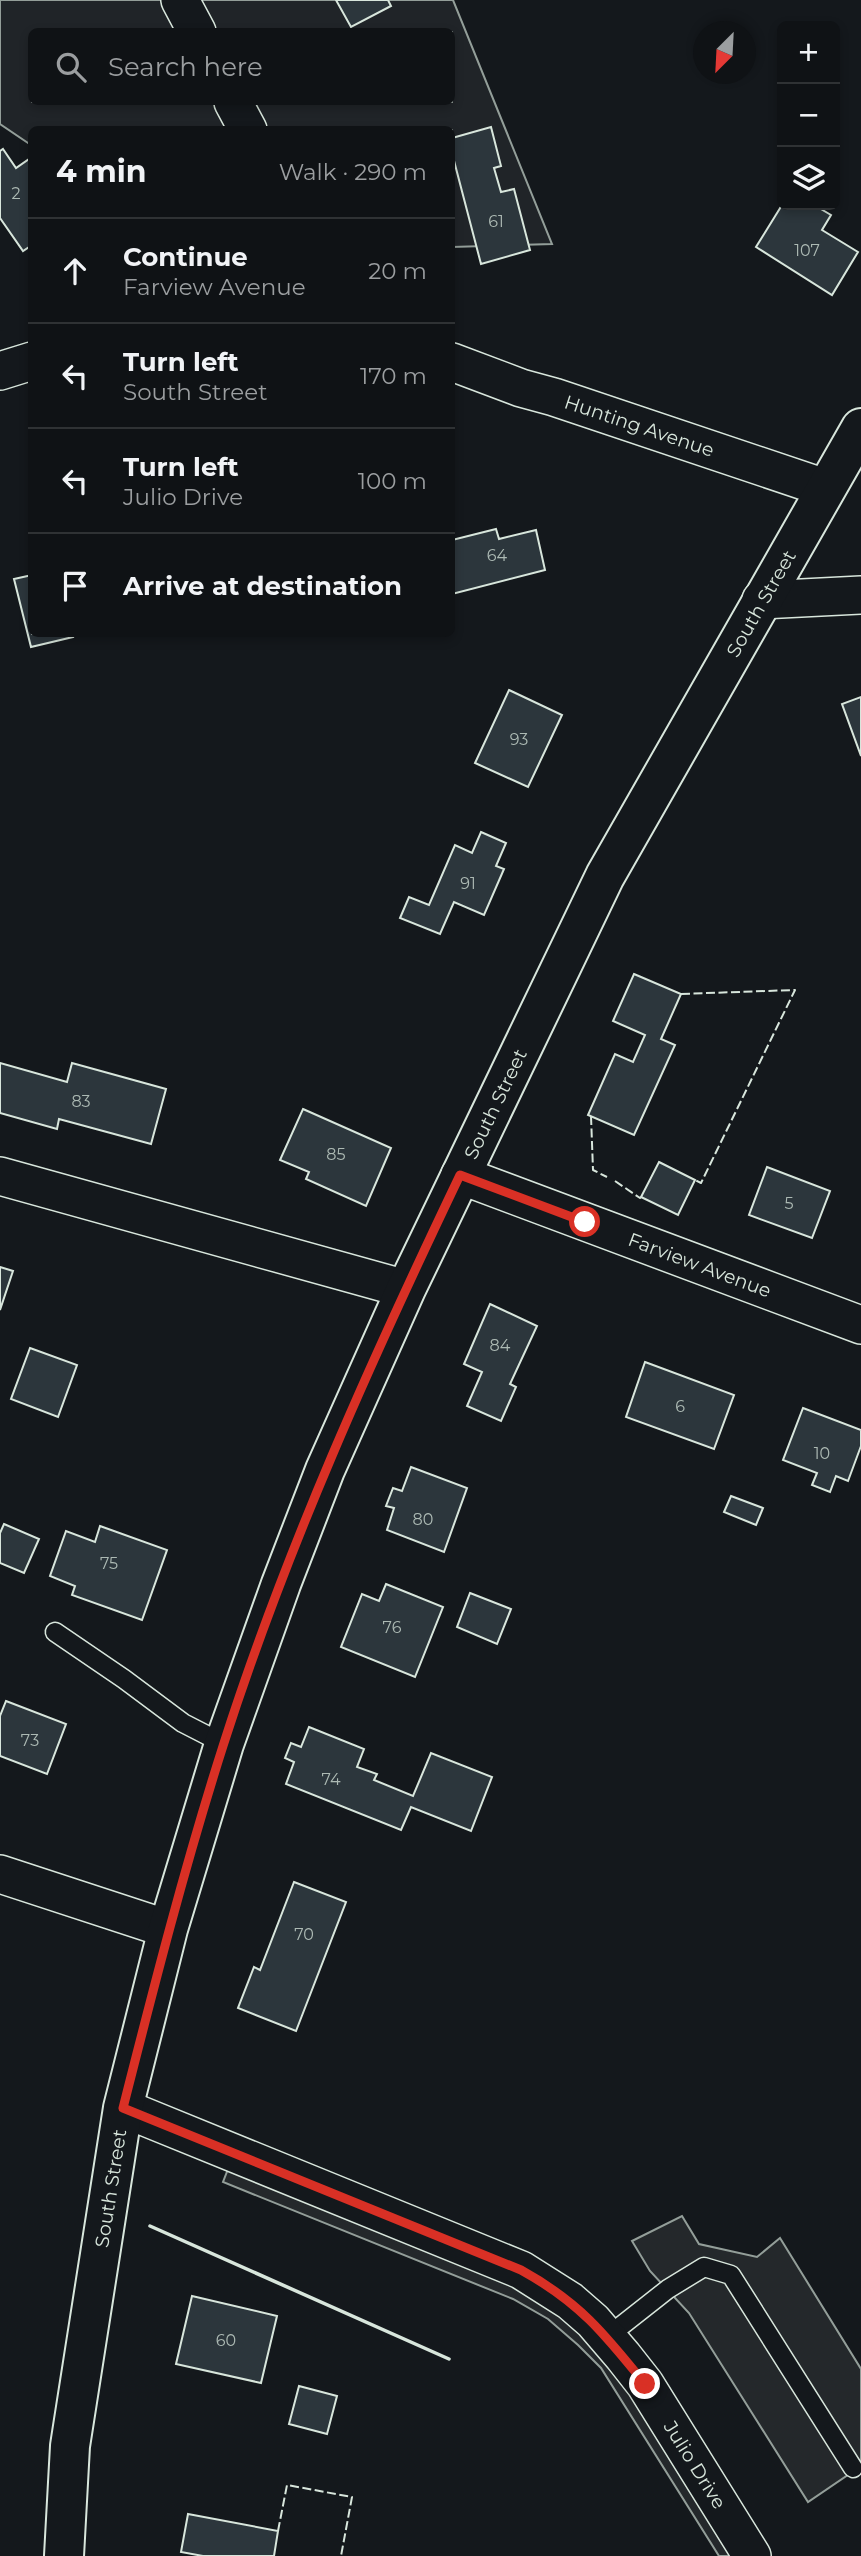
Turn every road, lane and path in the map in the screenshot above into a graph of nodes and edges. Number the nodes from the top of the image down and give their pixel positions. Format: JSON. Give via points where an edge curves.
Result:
{"nodes":[{"id":1,"x":180,"y":0,"type":"edge"},
{"id":2,"x":195,"y":28,"type":"edge"},
{"id":3,"x":235,"y":105,"type":"edge"},
{"id":4,"x":246,"y":126,"type":"edge"},
{"id":5,"x":28,"y":362,"type":"edge"},
{"id":6,"x":455,"y":363,"type":"edge"},
{"id":7,"x":0,"y":371,"type":"edge"},
{"id":8,"x":861,"y":428,"type":"edge"},
{"id":9,"x":825,"y":488,"type":"junction"},
{"id":10,"x":861,"y":594,"type":"edge"},
{"id":11,"x":761,"y":600,"type":"junction"},
{"id":12,"x":460,"y":1175,"type":"junction"},
{"id":13,"x":0,"y":1176,"type":"edge"},
{"id":14,"x":406,"y":1289,"type":"junction"},
{"id":15,"x":861,"y":1325,"type":"edge"},
{"id":16,"x":55,"y":1632,"type":"dead end"},
{"id":17,"x":224,"y":1744,"type":"junction"},
{"id":18,"x":0,"y":1874,"type":"edge"},
{"id":19,"x":168,"y":1929,"type":"junction"},
{"id":20,"x":123,"y":2108,"type":"junction"},
{"id":21,"x":607,"y":2337,"type":"junction"},
{"id":22,"x":853,"y":2468,"type":"dead end"},
{"id":23,"x":64,"y":2556,"type":"edge"},
{"id":24,"x":752,"y":2556,"type":"edge"}],
"edges":[{"from":1,"to":2,"type":"street"},
{"from":3,"to":4,"type":"street"},
{"from":5,"to":7,"type":"street"},
{"from":6,"to":9,"type":"street","name":"Hunting Avenue"},
{"from":8,"to":9,"type":"street","name":"South Street"},
{"from":9,"to":11,"type":"street","name":"South Street"},
{"from":10,"to":11,"type":"street"},
{"from":11,"to":12,"type":"street","name":"South Street","via":[[605,876]]},
{"from":12,"to":14,"type":"street","name":"South Street"},
{"from":12,"to":15,"type":"street","name":"Farview Avenue"},
{"from":13,"to":14,"type":"street"},
{"from":14,"to":17,"type":"street","name":"South Street","via":[[325,1470]]},
{"from":16,"to":17,"type":"lane","via":[[183,1723]]},
{"from":17,"to":19,"type":"street","name":"South Street"},
{"from":18,"to":19,"type":"street"},
{"from":19,"to":20,"type":"street","name":"South Street"},
{"from":20,"to":21,"type":"street","name":"Julio Drive","via":[[521,2270],[570,2301]]},
{"from":20,"to":23,"type":"street","name":"South Street","via":[[70,2446]]},
{"from":21,"to":22,"type":"lane","via":[[704,2267],[731,2275]]},
{"from":21,"to":24,"type":"street","name":"Julio Drive","via":[[645,2384]]}]}
